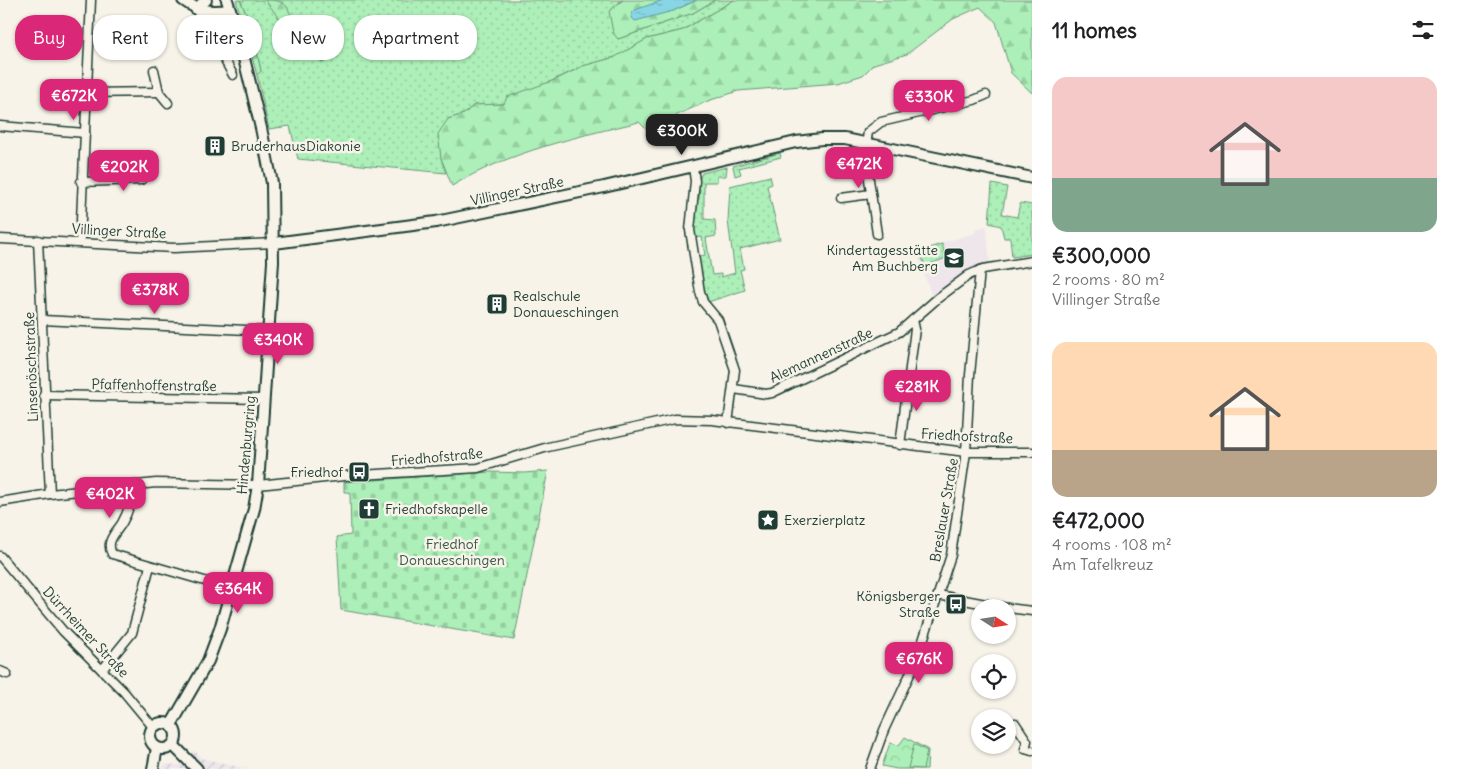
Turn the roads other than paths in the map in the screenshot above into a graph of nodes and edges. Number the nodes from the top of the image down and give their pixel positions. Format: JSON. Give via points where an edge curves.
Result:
{"nodes":[{"id":1,"x":91,"y":0,"type":"edge"},
{"id":2,"x":183,"y":0,"type":"edge"},
{"id":3,"x":206,"y":0,"type":"edge"},
{"id":4,"x":228,"y":5,"type":"edge"},
{"id":5,"x":196,"y":9,"type":"junction"},
{"id":6,"x":154,"y":70,"type":"dead end"},
{"id":7,"x":233,"y":75,"type":"dead end"},
{"id":8,"x":86,"y":92,"type":"junction"},
{"id":9,"x":158,"y":92,"type":"junction"},
{"id":10,"x":986,"y":95,"type":"dead end"},
{"id":11,"x":168,"y":103,"type":"dead end"},
{"id":12,"x":0,"y":126,"type":"edge"},
{"id":13,"x":85,"y":132,"type":"junction"},
{"id":14,"x":865,"y":143,"type":"junction"},
{"id":15,"x":694,"y":167,"type":"junction"},
{"id":16,"x":150,"y":168,"type":"dead end"},
{"id":17,"x":1032,"y":178,"type":"edge"},
{"id":18,"x":82,"y":182,"type":"junction"},
{"id":19,"x":871,"y":194,"type":"junction"},
{"id":20,"x":841,"y":198,"type":"dead end"},
{"id":21,"x":877,"y":234,"type":"dead end"},
{"id":22,"x":0,"y":239,"type":"edge"},
{"id":23,"x":38,"y":240,"type":"junction"},
{"id":24,"x":80,"y":242,"type":"junction"},
{"id":25,"x":274,"y":243,"type":"junction"},
{"id":26,"x":1032,"y":261,"type":"edge"},
{"id":27,"x":980,"y":270,"type":"junction"},
{"id":28,"x":42,"y":320,"type":"junction"},
{"id":29,"x":913,"y":320,"type":"junction"},
{"id":30,"x":268,"y":331,"type":"junction"},
{"id":31,"x":734,"y":389,"type":"junction"},
{"id":32,"x":44,"y":395,"type":"junction"},
{"id":33,"x":263,"y":399,"type":"junction"},
{"id":34,"x":728,"y":423,"type":"junction"},
{"id":35,"x":900,"y":444,"type":"junction"},
{"id":36,"x":966,"y":452,"type":"junction"},
{"id":37,"x":1032,"y":452,"type":"edge"},
{"id":38,"x":133,"y":485,"type":"junction"},
{"id":39,"x":258,"y":485,"type":"junction"},
{"id":40,"x":50,"y":494,"type":"junction"},
{"id":41,"x":0,"y":502,"type":"edge"},
{"id":42,"x":0,"y":556,"type":"edge"},
{"id":43,"x":150,"y":566,"type":"junction"},
{"id":44,"x":232,"y":589,"type":"junction"},
{"id":45,"x":938,"y":595,"type":"junction"},
{"id":46,"x":971,"y":601,"type":"edge"},
{"id":47,"x":1016,"y":609,"type":"edge"},
{"id":48,"x":1032,"y":611,"type":"edge"},
{"id":49,"x":102,"y":670,"type":"junction"},
{"id":50,"x":1016,"y":724,"type":"edge"},
{"id":51,"x":171,"y":725,"type":"junction"},
{"id":52,"x":153,"y":727,"type":"junction"},
{"id":53,"x":172,"y":745,"type":"junction"},
{"id":54,"x":157,"y":748,"type":"junction"},
{"id":55,"x":1032,"y":751,"type":"edge"},
{"id":56,"x":153,"y":769,"type":"edge"},
{"id":57,"x":197,"y":769,"type":"edge"},
{"id":58,"x":870,"y":769,"type":"edge"}],
"edges":[{"from":1,"to":8,"type":"street"},
{"from":2,"to":5,"type":"main road"},
{"from":3,"to":5,"type":"main road"},
{"from":4,"to":5,"type":"main road","name":"Hindenburgring","via":[[207,12]]},
{"from":4,"to":25,"type":"main road","name":"Hindenburgring","via":[[261,128],[272,183]]},
{"from":5,"to":7,"type":"street"},
{"from":6,"to":9,"type":"street"},
{"from":8,"to":9,"type":"street"},
{"from":8,"to":13,"type":"street"},
{"from":9,"to":11,"type":"street"},
{"from":10,"to":14,"type":"street","via":[[881,122],[868,132]]},
{"from":12,"to":13,"type":"street"},
{"from":13,"to":18,"type":"street"},
{"from":14,"to":15,"type":"main road","name":"Villinger Straße","via":[[822,138]]},
{"from":14,"to":17,"type":"main road","name":"Villinger Straße"},
{"from":14,"to":19,"type":"street"},
{"from":15,"to":25,"type":"main road","name":"Villinger Straße","via":[[436,222]]},
{"from":15,"to":31,"type":"street","via":[[690,230],[694,264],[703,302],[718,320],[735,370]]},
{"from":16,"to":18,"type":"street","via":[[141,180]]},
{"from":18,"to":24,"type":"street"},
{"from":19,"to":20,"type":"street"},
{"from":19,"to":21,"type":"street"},
{"from":22,"to":23,"type":"street","name":"Villinger Straße"},
{"from":23,"to":24,"type":"street","name":"Villinger Straße"},
{"from":23,"to":28,"type":"street","name":"Linsenöschstraße"},
{"from":24,"to":25,"type":"street","name":"Villinger Straße","via":[[174,248]]},
{"from":25,"to":30,"type":"main road","name":"Hindenburgring"},
{"from":26,"to":27,"type":"street","name":"Alemannenstraße"},
{"from":27,"to":29,"type":"street","name":"Alemannenstraße","via":[[959,281]]},
{"from":27,"to":36,"type":"street","name":"Breslauer Straße"},
{"from":28,"to":30,"type":"street"},
{"from":28,"to":32,"type":"street","name":"Linsenöschstraße"},
{"from":29,"to":31,"type":"street","name":"Alemannenstraße","via":[[899,332],[772,393]]},
{"from":29,"to":35,"type":"street","name":"Friedhofstraße","via":[[915,329]]},
{"from":30,"to":33,"type":"main road","name":"Hindenburgring"},
{"from":31,"to":34,"type":"street"},
{"from":32,"to":33,"type":"street","name":"Pfaffenhoffenstraße"},
{"from":32,"to":40,"type":"street","name":"Linsenöschstraße"},
{"from":33,"to":39,"type":"main road","name":"Hindenburgring"},
{"from":34,"to":35,"type":"street","name":"Friedhofstraße"},
{"from":34,"to":39,"type":"street","name":"Friedhofstraße","via":[[675,419],[548,447],[478,468]]},
{"from":35,"to":36,"type":"street","name":"Friedhofstraße"},
{"from":36,"to":37,"type":"street","name":"Friedhofstraße"},
{"from":36,"to":45,"type":"street","name":"Breslauer Straße","via":[[951,556]]},
{"from":38,"to":39,"type":"street","name":"Friedhofstraße"},
{"from":38,"to":40,"type":"street","name":"Friedhofstraße"},
{"from":38,"to":43,"type":"street","via":[[133,494],[122,523],[115,530],[110,550],[115,556]]},
{"from":39,"to":44,"type":"main road","name":"Hindenburgring"},
{"from":40,"to":41,"type":"street","name":"Friedhofstraße"},
{"from":42,"to":49,"type":"street","name":"Dürrheimer Straße","via":[[63,631]]},
{"from":43,"to":44,"type":"street"},
{"from":43,"to":49,"type":"street","via":[[132,633]]},
{"from":44,"to":51,"type":"main road","name":"Hindenburgring","via":[[208,662]]},
{"from":45,"to":46,"type":"street"},
{"from":45,"to":58,"type":"street","name":"Breslauer Straße","via":[[918,659],[884,730]]},
{"from":47,"to":48,"type":"street"},
{"from":49,"to":52,"type":"street","name":"Dürrheimer Straße"},
{"from":50,"to":55,"type":"street","via":[[1027,741],[1026,749]]},
{"from":51,"to":52,"type":"main road","via":[[159,723]]},
{"from":51,"to":53,"type":"main road","via":[[176,736]]},
{"from":52,"to":54,"type":"main road","via":[[149,738]]},
{"from":53,"to":54,"type":"main road","via":[[165,749]]},
{"from":53,"to":57,"type":"main road"},
{"from":54,"to":56,"type":"main road"}]}
